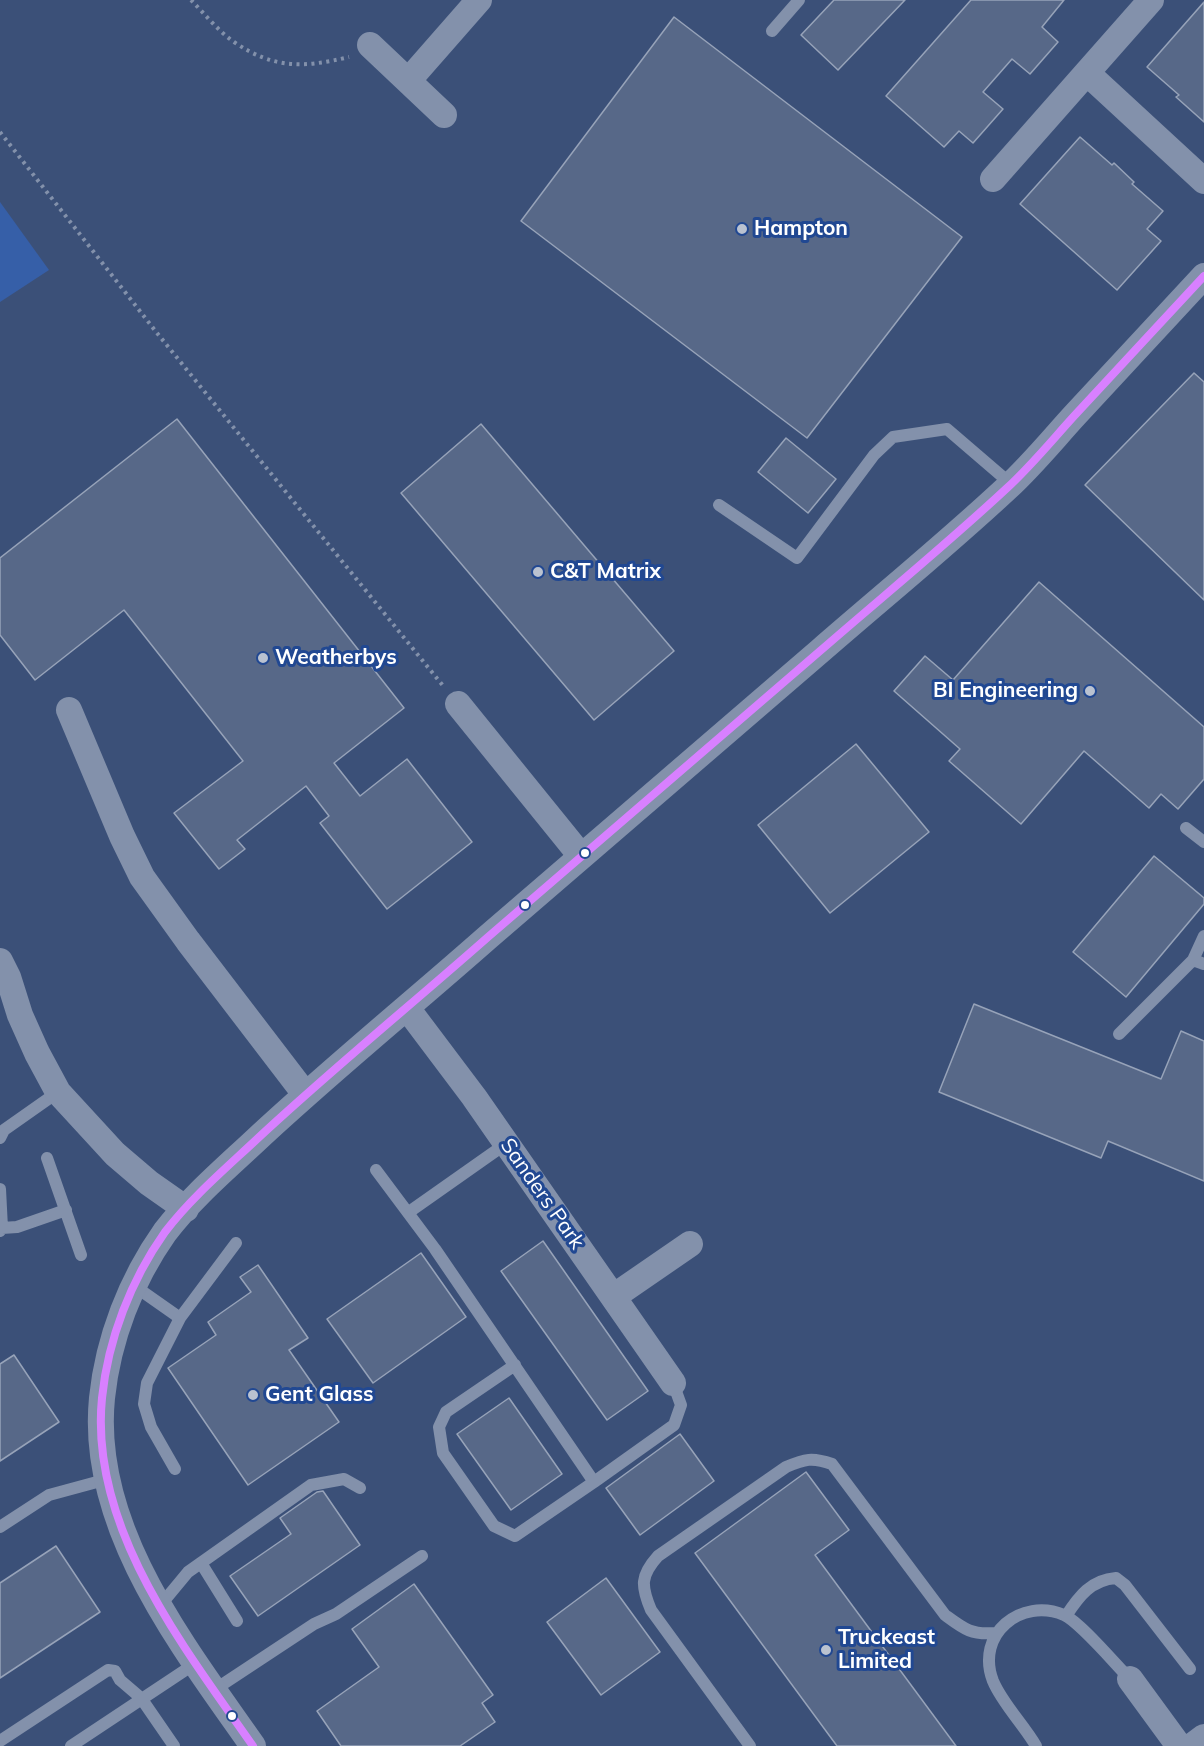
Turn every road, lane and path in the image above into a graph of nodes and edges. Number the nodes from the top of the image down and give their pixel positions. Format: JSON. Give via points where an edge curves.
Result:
{"nodes":[{"id":1,"x":191,"y":0,"type":"edge"},
{"id":2,"x":479,"y":0,"type":"edge"},
{"id":3,"x":798,"y":0,"type":"edge"},
{"id":4,"x":1151,"y":0,"type":"edge"},
{"id":5,"x":772,"y":31,"type":"dead end"},
{"id":6,"x":370,"y":45,"type":"joint"},
{"id":7,"x":1087,"y":73,"type":"junction"},
{"id":8,"x":408,"y":81,"type":"junction"},
{"id":9,"x":444,"y":115,"type":"dead end"},
{"id":10,"x":0,"y":132,"type":"edge"},
{"id":11,"x":993,"y":179,"type":"dead end"},
{"id":12,"x":1204,"y":181,"type":"edge"},
{"id":13,"x":1204,"y":276,"type":"edge"},
{"id":14,"x":1011,"y":484,"type":"junction"},
{"id":15,"x":719,"y":505,"type":"dead end"},
{"id":16,"x":458,"y":704,"type":"joint"},
{"id":17,"x":69,"y":710,"type":"dead end"},
{"id":18,"x":1186,"y":828,"type":"dead end"},
{"id":19,"x":1204,"y":842,"type":"edge"},
{"id":20,"x":581,"y":856,"type":"junction"},
{"id":21,"x":1204,"y":936,"type":"edge"},
{"id":22,"x":0,"y":961,"type":"edge"},
{"id":23,"x":1199,"y":962,"type":"edge"},
{"id":24,"x":407,"y":1008,"type":"junction"},
{"id":25,"x":1119,"y":1034,"type":"dead end"},
{"id":26,"x":58,"y":1092,"type":"junction"},
{"id":27,"x":305,"y":1094,"type":"junction"},
{"id":28,"x":0,"y":1138,"type":"edge"},
{"id":29,"x":507,"y":1143,"type":"junction"},
{"id":30,"x":47,"y":1158,"type":"dead end"},
{"id":31,"x":376,"y":1170,"type":"dead end"},
{"id":32,"x":0,"y":1189,"type":"edge"},
{"id":33,"x":186,"y":1209,"type":"junction"},
{"id":34,"x":66,"y":1210,"type":"junction"},
{"id":35,"x":409,"y":1212,"type":"junction"},
{"id":36,"x":1,"y":1229,"type":"edge"},
{"id":37,"x":236,"y":1243,"type":"dead end"},
{"id":38,"x":690,"y":1244,"type":"dead end"},
{"id":39,"x":81,"y":1255,"type":"dead end"},
{"id":40,"x":133,"y":1285,"type":"junction"},
{"id":41,"x":613,"y":1297,"type":"junction"},
{"id":42,"x":180,"y":1318,"type":"junction"},
{"id":43,"x":515,"y":1365,"type":"junction"},
{"id":44,"x":673,"y":1383,"type":"joint"},
{"id":45,"x":175,"y":1469,"type":"dead end"},
{"id":46,"x":108,"y":1479,"type":"junction"},
{"id":47,"x":594,"y":1482,"type":"junction"},
{"id":48,"x":360,"y":1488,"type":"dead end"},
{"id":49,"x":0,"y":1527,"type":"edge"},
{"id":50,"x":422,"y":1556,"type":"dead end"},
{"id":51,"x":201,"y":1563,"type":"junction"},
{"id":52,"x":159,"y":1607,"type":"junction"},
{"id":53,"x":1066,"y":1616,"type":"junction"},
{"id":54,"x":237,"y":1621,"type":"dead end"},
{"id":55,"x":995,"y":1633,"type":"junction"},
{"id":56,"x":196,"y":1663,"type":"junction"},
{"id":57,"x":1190,"y":1669,"type":"dead end"},
{"id":58,"x":1130,"y":1679,"type":"joint"},
{"id":59,"x":214,"y":1690,"type":"junction"},
{"id":60,"x":141,"y":1698,"type":"junction"},
{"id":61,"x":1204,"y":1737,"type":"edge"},
{"id":62,"x":0,"y":1741,"type":"edge"},
{"id":63,"x":71,"y":1746,"type":"edge"},
{"id":64,"x":174,"y":1746,"type":"edge"},
{"id":65,"x":253,"y":1746,"type":"edge"},
{"id":66,"x":750,"y":1746,"type":"edge"},
{"id":67,"x":1036,"y":1746,"type":"edge"},
{"id":68,"x":1179,"y":1746,"type":"edge"},
{"id":69,"x":1192,"y":1746,"type":"edge"}],
"edges":[{"from":1,"to":6,"type":"path","via":[[232,41],[269,61],[301,65],[325,62],[348,57]]},
{"from":2,"to":8,"type":"street"},
{"from":3,"to":5,"type":"lane"},
{"from":4,"to":7,"type":"street"},
{"from":6,"to":8,"type":"street"},
{"from":7,"to":11,"type":"street"},
{"from":7,"to":12,"type":"street"},
{"from":8,"to":9,"type":"street"},
{"from":10,"to":16,"type":"path","via":[[157,333]]},
{"from":13,"to":14,"type":"street"},
{"from":14,"to":15,"type":"lane","via":[[947,429],[893,437],[874,454],[797,558]]},
{"from":14,"to":20,"type":"street"},
{"from":16,"to":20,"type":"street"},
{"from":17,"to":27,"type":"street","via":[[142,877]]},
{"from":18,"to":19,"type":"lane"},
{"from":20,"to":24,"type":"street"},
{"from":21,"to":23,"type":"lane"},
{"from":22,"to":26,"type":"street","via":[[24,1024]]},
{"from":23,"to":25,"type":"lane"},
{"from":24,"to":27,"type":"street"},
{"from":24,"to":29,"type":"street","name":"Sanders Park"},
{"from":26,"to":28,"type":"lane","via":[[3,1130]]},
{"from":26,"to":33,"type":"street","via":[[115,1154]]},
{"from":27,"to":33,"type":"street"},
{"from":29,"to":35,"type":"lane"},
{"from":29,"to":41,"type":"street","name":"Sanders Park"},
{"from":30,"to":34,"type":"lane"},
{"from":31,"to":35,"type":"lane"},
{"from":32,"to":36,"type":"lane"},
{"from":33,"to":40,"type":"street","via":[[167,1229]]},
{"from":34,"to":36,"type":"lane"},
{"from":34,"to":39,"type":"lane"},
{"from":35,"to":43,"type":"lane"},
{"from":37,"to":42,"type":"lane"},
{"from":38,"to":41,"type":"street"},
{"from":40,"to":42,"type":"lane"},
{"from":40,"to":46,"type":"street","via":[[109,1355],[102,1396],[100,1437]]},
{"from":41,"to":44,"type":"street","name":"Sanders Park"},
{"from":42,"to":45,"type":"lane","via":[[147,1383],[144,1404],[151,1427]]},
{"from":43,"to":47,"type":"lane"},
{"from":43,"to":47,"type":"lane","via":[[446,1412],[439,1427],[442,1453],[494,1526],[515,1536]]},
{"from":44,"to":47,"type":"lane","via":[[681,1405],[674,1425]]},
{"from":46,"to":49,"type":"lane","via":[[49,1496]]},
{"from":46,"to":52,"type":"street","via":[[136,1566]]},
{"from":48,"to":51,"type":"lane","via":[[344,1479],[311,1485]]},
{"from":50,"to":59,"type":"lane"},
{"from":51,"to":52,"type":"lane","via":[[188,1572]]},
{"from":51,"to":54,"type":"lane"},
{"from":52,"to":56,"type":"street"},
{"from":53,"to":55,"type":"lane","via":[[1036,1611],[1020,1615]]},
{"from":53,"to":57,"type":"lane","via":[[1091,1585],[1116,1578]]},
{"from":53,"to":58,"type":"lane"},
{"from":55,"to":66,"type":"lane","via":[[966,1630],[945,1615],[832,1464],[805,1459],[786,1467],[658,1556],[643,1582],[651,1610]]},
{"from":55,"to":67,"type":"lane","via":[[989,1662],[993,1681]]},
{"from":56,"to":59,"type":"street"},
{"from":56,"to":60,"type":"lane"},
{"from":58,"to":68,"type":"street"},
{"from":59,"to":65,"type":"street"},
{"from":60,"to":62,"type":"lane","via":[[115,1671],[108,1670]]},
{"from":60,"to":63,"type":"lane"},
{"from":60,"to":64,"type":"lane"},
{"from":61,"to":69,"type":"street"}]}
